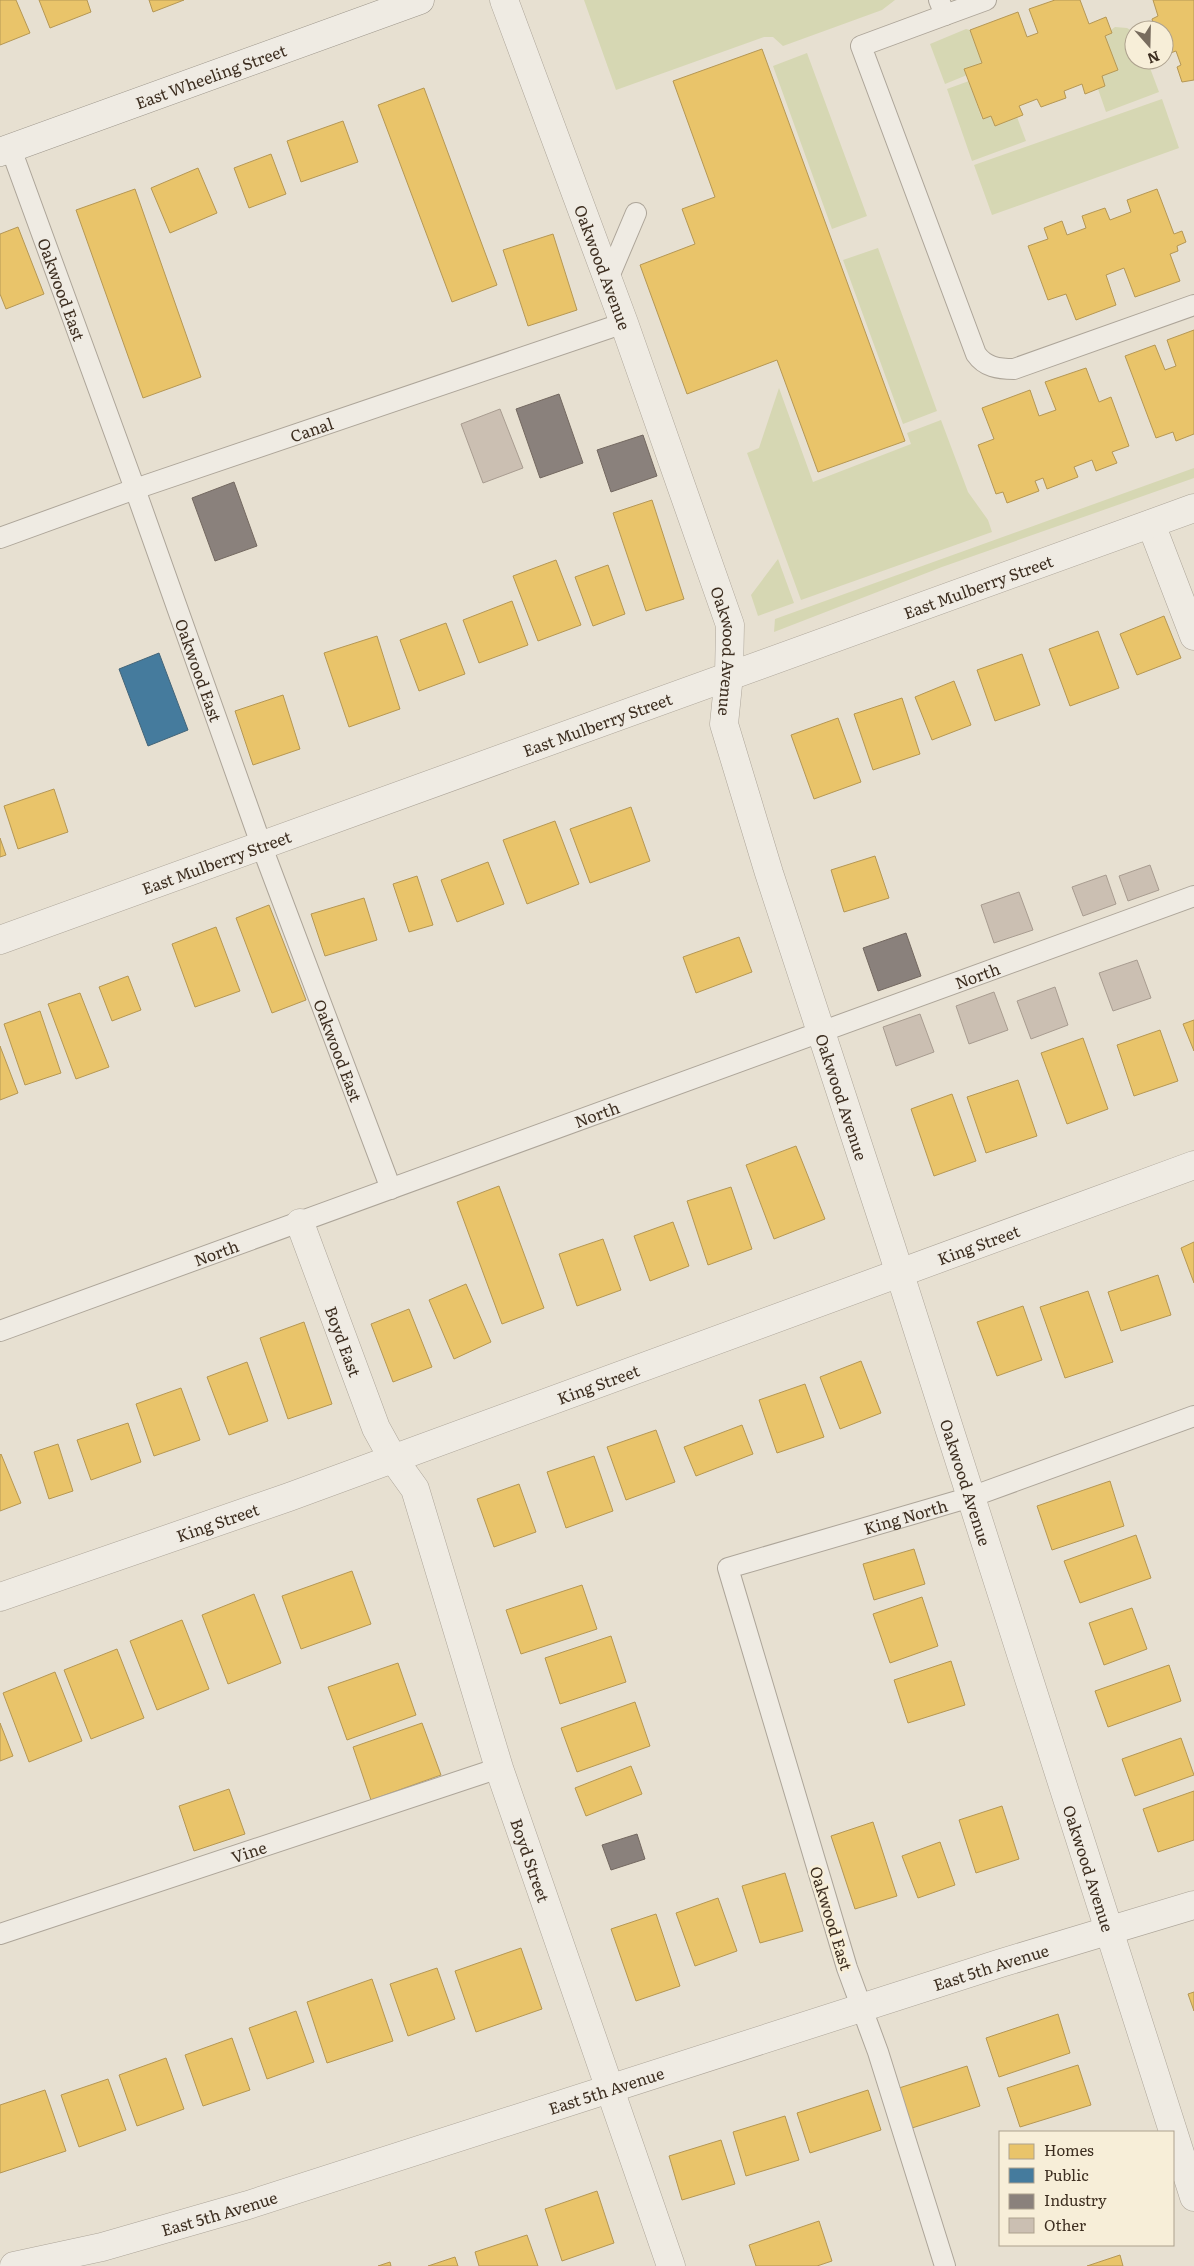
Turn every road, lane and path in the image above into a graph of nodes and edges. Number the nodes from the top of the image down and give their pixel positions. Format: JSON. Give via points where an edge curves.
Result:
{"nodes":[{"id":1,"x":420,"y":0,"type":"edge"},
{"id":2,"x":504,"y":0,"type":"edge"},
{"id":3,"x":986,"y":0,"type":"edge"},
{"id":4,"x":942,"y":7,"type":"edge"},
{"id":5,"x":5,"y":150,"type":"edge"},
{"id":6,"x":636,"y":213,"type":"dead end"},
{"id":7,"x":608,"y":279,"type":"junction"},
{"id":8,"x":1194,"y":305,"type":"edge"},
{"id":9,"x":624,"y":322,"type":"junction"},
{"id":10,"x":135,"y":489,"type":"junction"},
{"id":11,"x":1194,"y":508,"type":"edge"},
{"id":12,"x":1151,"y":524,"type":"junction"},
{"id":13,"x":0,"y":538,"type":"edge"},
{"id":14,"x":1194,"y":636,"type":"edge"},
{"id":15,"x":729,"y":676,"type":"junction"},
{"id":16,"x":262,"y":847,"type":"junction"},
{"id":17,"x":1194,"y":896,"type":"edge"},
{"id":18,"x":0,"y":940,"type":"edge"},
{"id":19,"x":821,"y":1033,"type":"junction"},
{"id":20,"x":1194,"y":1165,"type":"edge"},
{"id":21,"x":391,"y":1189,"type":"junction"},
{"id":22,"x":300,"y":1223,"type":"junction"},
{"id":23,"x":900,"y":1274,"type":"junction"},
{"id":24,"x":0,"y":1331,"type":"edge"},
{"id":25,"x":1194,"y":1416,"type":"edge"},
{"id":26,"x":392,"y":1457,"type":"junction"},
{"id":27,"x":970,"y":1496,"type":"junction"},
{"id":28,"x":728,"y":1568,"type":"joint"},
{"id":29,"x":0,"y":1597,"type":"edge"},
{"id":30,"x":499,"y":1768,"type":"junction"},
{"id":31,"x":1194,"y":1905,"type":"edge"},
{"id":32,"x":1109,"y":1932,"type":"junction"},
{"id":33,"x":0,"y":1934,"type":"edge"},
{"id":34,"x":862,"y":2008,"type":"junction"},
{"id":35,"x":611,"y":2088,"type":"junction"},
{"id":36,"x":1173,"y":2131,"type":"edge"},
{"id":37,"x":1174,"y":2135,"type":"edge"},
{"id":38,"x":1194,"y":2197,"type":"edge"},
{"id":39,"x":14,"y":2266,"type":"edge"},
{"id":40,"x":671,"y":2266,"type":"edge"},
{"id":41,"x":944,"y":2266,"type":"edge"}],
"edges":[{"from":1,"to":5,"type":"street","name":"East Wheeling Street"},
{"from":2,"to":7,"type":"street","name":"Oakwood Avenue"},
{"from":3,"to":4,"type":"lane"},
{"from":4,"to":8,"type":"lane","via":[[861,46],[972,346],[982,362],[1002,369],[1014,369]]},
{"from":5,"to":10,"type":"lane","name":"Oakwood East"},
{"from":6,"to":7,"type":"lane"},
{"from":7,"to":9,"type":"street","name":"Oakwood Avenue"},
{"from":9,"to":10,"type":"lane","name":"Canal"},
{"from":9,"to":15,"type":"street","name":"Oakwood Avenue","via":[[730,625]]},
{"from":10,"to":13,"type":"lane","name":"Canal"},
{"from":10,"to":16,"type":"lane","name":"Oakwood East"},
{"from":11,"to":12,"type":"street","name":"East Mulberry Street"},
{"from":12,"to":14,"type":"street"},
{"from":12,"to":15,"type":"street","name":"East Mulberry Street"},
{"from":15,"to":16,"type":"street","name":"East Mulberry Street"},
{"from":15,"to":19,"type":"street","name":"Oakwood Avenue","via":[[724,724]]},
{"from":16,"to":18,"type":"street","name":"East Mulberry Street"},
{"from":16,"to":21,"type":"lane","name":"Oakwood East"},
{"from":17,"to":19,"type":"lane","name":"North"},
{"from":19,"to":21,"type":"lane","name":"North"},
{"from":19,"to":23,"type":"street","name":"Oakwood Avenue"},
{"from":20,"to":23,"type":"street","name":"King Street"},
{"from":21,"to":22,"type":"lane","name":"North"},
{"from":22,"to":24,"type":"lane","name":"North"},
{"from":22,"to":26,"type":"street","name":"Boyd East","via":[[376,1428]]},
{"from":23,"to":26,"type":"street","name":"King Street"},
{"from":23,"to":27,"type":"street","name":"Oakwood Avenue"},
{"from":25,"to":27,"type":"lane","name":"King North"},
{"from":26,"to":29,"type":"street","name":"King Street"},
{"from":26,"to":30,"type":"street","name":"Boyd Street","via":[[415,1489]]},
{"from":27,"to":28,"type":"lane","name":"King North"},
{"from":27,"to":32,"type":"street","name":"Oakwood Avenue"},
{"from":28,"to":34,"type":"lane","name":"Oakwood East","via":[[847,1968]]},
{"from":30,"to":33,"type":"lane","name":"Vine"},
{"from":30,"to":35,"type":"street","name":"Boyd Street"},
{"from":31,"to":32,"type":"street","name":"East 5th Avenue"},
{"from":32,"to":34,"type":"street","name":"East 5th Avenue"},
{"from":32,"to":36,"type":"street","name":"Oakwood Avenue"},
{"from":34,"to":35,"type":"street","name":"East 5th Avenue"},
{"from":34,"to":41,"type":"lane","name":"Oakwood East"},
{"from":35,"to":39,"type":"street","name":"East 5th Avenue","via":[[248,2205],[102,2247]]},
{"from":35,"to":40,"type":"street","name":"Boyd Street"},
{"from":37,"to":38,"type":"street","name":"Oakwood Avenue"}]}
